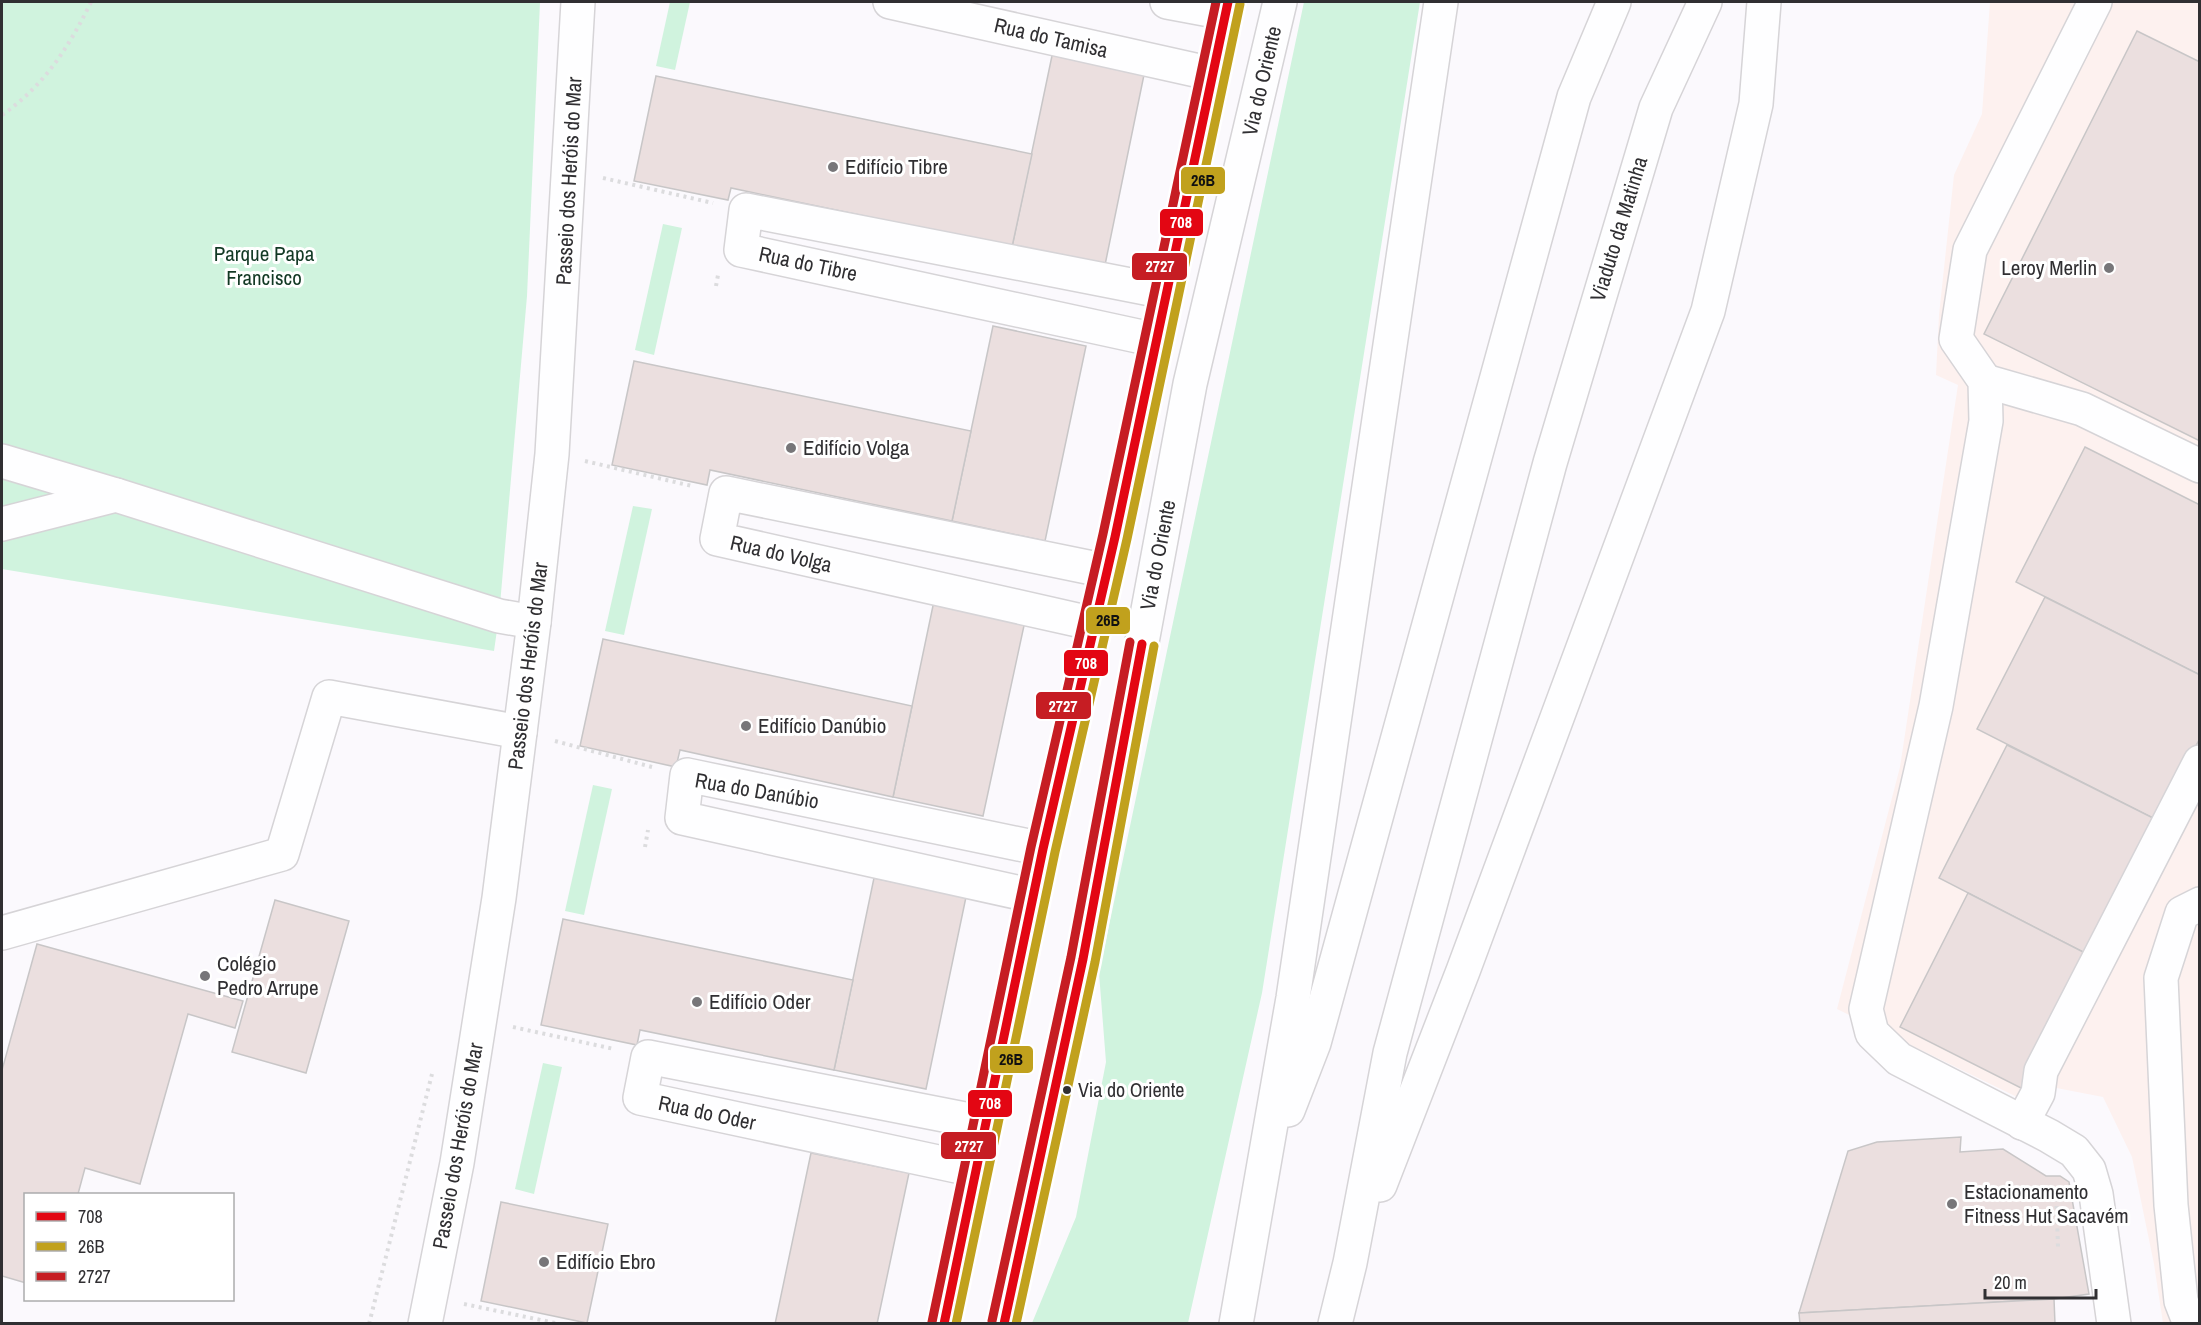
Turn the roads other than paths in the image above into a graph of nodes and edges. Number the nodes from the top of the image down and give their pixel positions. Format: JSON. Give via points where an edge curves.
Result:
{"nodes":[{"id":1,"x":578,"y":2,"type":"edge"},
{"id":2,"x":890,"y":2,"type":"edge"},
{"id":3,"x":1167,"y":2,"type":"edge"},
{"id":4,"x":1280,"y":2,"type":"edge"},
{"id":5,"x":1441,"y":2,"type":"edge"},
{"id":6,"x":1614,"y":2,"type":"edge"},
{"id":7,"x":1706,"y":2,"type":"edge"},
{"id":8,"x":1764,"y":2,"type":"edge"},
{"id":9,"x":2095,"y":2,"type":"edge"},
{"id":10,"x":1227,"y":7,"type":"edge"},
{"id":11,"x":1213,"y":74,"type":"junction"},
{"id":12,"x":1166,"y":292,"type":"junction"},
{"id":13,"x":1156,"y":340,"type":"junction"},
{"id":14,"x":1985,"y":381,"type":"junction"},
{"id":15,"x":2,"y":460,"type":"edge"},
{"id":16,"x":2199,"y":466,"type":"edge"},
{"id":17,"x":116,"y":495,"type":"junction"},
{"id":18,"x":2,"y":524,"type":"edge"},
{"id":19,"x":1107,"y":571,"type":"junction"},
{"id":20,"x":534,"y":622,"type":"junction"},
{"id":21,"x":1095,"y":624,"type":"junction"},
{"id":22,"x":520,"y":732,"type":"junction"},
{"id":23,"x":2199,"y":762,"type":"edge"},
{"id":24,"x":1043,"y":849,"type":"junction"},
{"id":25,"x":1034,"y":896,"type":"junction"},
{"id":26,"x":2199,"y":904,"type":"edge"},
{"id":27,"x":2,"y":933,"type":"edge"},
{"id":28,"x":985,"y":1123,"type":"junction"},
{"id":29,"x":2022,"y":1123,"type":"junction"},
{"id":30,"x":975,"y":1170,"type":"junction"},
{"id":31,"x":1260,"y":1180,"type":"junction"},
{"id":32,"x":1350,"y":1263,"type":"junction"},
{"id":33,"x":428,"y":1310,"type":"edge"},
{"id":34,"x":944,"y":1323,"type":"edge"},
{"id":35,"x":1004,"y":1323,"type":"edge"},
{"id":36,"x":1236,"y":1323,"type":"edge"},
{"id":37,"x":1335,"y":1323,"type":"edge"},
{"id":38,"x":2114,"y":1323,"type":"edge"},
{"id":39,"x":2190,"y":1323,"type":"edge"}],
"edges":[{"from":1,"to":20,"type":"main road","name":"Passeio dos Heróis do Mar","via":[[552,454]]},
{"from":2,"to":11,"type":"main road","name":"Rua do Tamisa"},
{"from":3,"to":10,"type":"main road"},
{"from":4,"to":35,"type":"main road","name":"Via do Oriente","via":[[1190,384],[1083,958]]},
{"from":5,"to":31,"type":"main road","via":[[1293,998]]},
{"from":6,"to":31,"type":"main road","via":[[1574,97],[1314,1043]]},
{"from":7,"to":32,"type":"main road","name":"Viaduto da Matinha","via":[[1656,108],[1550,463],[1390,1053]]},
{"from":8,"to":32,"type":"main road","via":[[1756,104],[1708,311]]},
{"from":9,"to":14,"type":"main road","via":[[1970,249],[1956,339]]},
{"from":10,"to":11,"type":"main road"},
{"from":11,"to":12,"type":"main road"},
{"from":12,"to":13,"type":"main road"},
{"from":12,"to":13,"type":"main road","name":"Rua do Tibre","via":[[747,210],[741,250]]},
{"from":13,"to":19,"type":"main road"},
{"from":14,"to":16,"type":"main road","via":[[2082,409]]},
{"from":14,"to":29,"type":"main road","via":[[1986,421],[1936,706],[1866,1009],[1872,1033],[1899,1059]]},
{"from":15,"to":17,"type":"main road"},
{"from":17,"to":18,"type":"main road"},
{"from":17,"to":20,"type":"main road","via":[[499,616]]},
{"from":19,"to":21,"type":"main road"},
{"from":19,"to":21,"type":"main road","name":"Rua do Volga","via":[[726,493],[717,539]]},
{"from":20,"to":22,"type":"main road","name":"Passeio dos Heróis do Mar"},
{"from":21,"to":24,"type":"main road"},
{"from":22,"to":27,"type":"main road","via":[[329,697],[282,854]]},
{"from":22,"to":33,"type":"main road","name":"Passeio dos Heróis do Mar","via":[[500,898],[457,1163]]},
{"from":23,"to":29,"type":"main road","via":[[2041,1071],[2038,1093]]},
{"from":24,"to":25,"type":"main road"},
{"from":24,"to":25,"type":"main road","name":"Rua do Danúbio","via":[[687,775],[681,818]]},
{"from":25,"to":28,"type":"main road"},
{"from":26,"to":39,"type":"main road","via":[[2182,913],[2161,978],[2171,1205],[2181,1301]]},
{"from":28,"to":30,"type":"main road"},
{"from":28,"to":30,"type":"main road","name":"Rua do Oder","via":[[648,1057],[640,1098]]},
{"from":29,"to":38,"type":"main road","via":[[2074,1151],[2090,1170]]},
{"from":30,"to":34,"type":"main road"},
{"from":31,"to":36,"type":"main road"},
{"from":32,"to":37,"type":"main road"}]}
